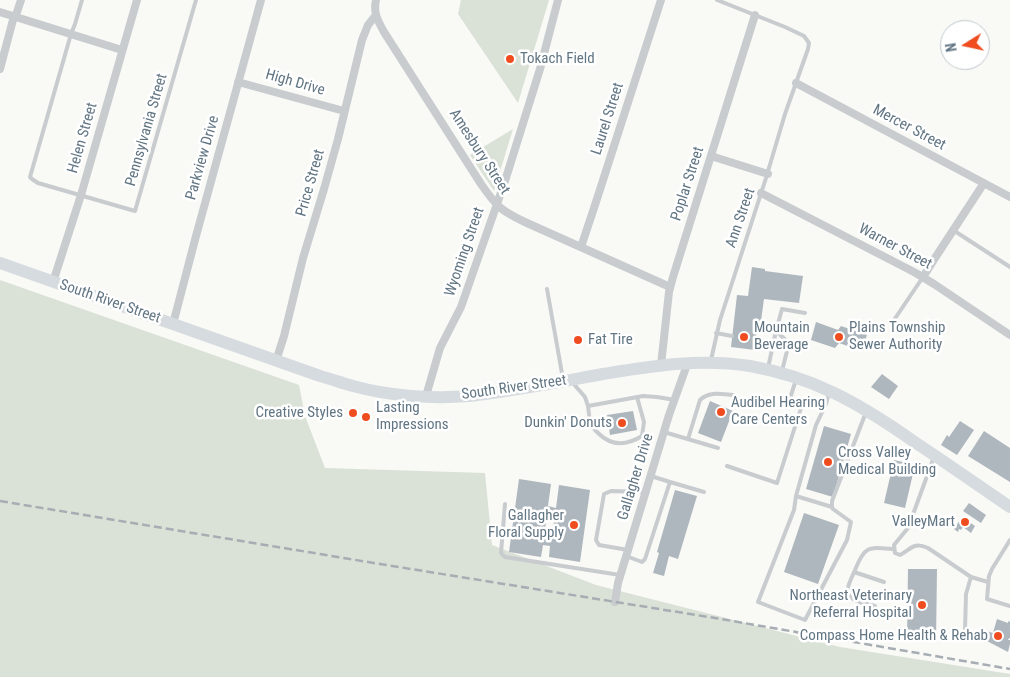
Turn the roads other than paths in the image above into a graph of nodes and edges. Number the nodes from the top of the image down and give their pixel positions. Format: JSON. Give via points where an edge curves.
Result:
{"nodes":[{"id":1,"x":21,"y":0,"type":"edge"},
{"id":2,"x":82,"y":0,"type":"edge"},
{"id":3,"x":137,"y":0,"type":"edge"},
{"id":4,"x":196,"y":0,"type":"edge"},
{"id":5,"x":261,"y":0,"type":"edge"},
{"id":6,"x":376,"y":0,"type":"edge"},
{"id":7,"x":558,"y":0,"type":"edge"},
{"id":8,"x":661,"y":0,"type":"edge"},
{"id":9,"x":718,"y":0,"type":"edge"},
{"id":10,"x":0,"y":12,"type":"edge"},
{"id":11,"x":376,"y":15,"type":"junction"},
{"id":12,"x":755,"y":15,"type":"junction"},
{"id":13,"x":14,"y":16,"type":"junction"},
{"id":14,"x":71,"y":34,"type":"junction"},
{"id":15,"x":122,"y":50,"type":"junction"},
{"id":16,"x":0,"y":69,"type":"edge"},
{"id":17,"x":238,"y":82,"type":"junction"},
{"id":18,"x":796,"y":83,"type":"junction"},
{"id":19,"x":344,"y":111,"type":"junction"},
{"id":20,"x":711,"y":156,"type":"junction"},
{"id":21,"x":768,"y":174,"type":"junction"},
{"id":22,"x":984,"y":183,"type":"junction"},
{"id":23,"x":761,"y":193,"type":"junction"},
{"id":24,"x":81,"y":195,"type":"junction"},
{"id":25,"x":1010,"y":197,"type":"edge"},
{"id":26,"x":496,"y":205,"type":"junction"},
{"id":27,"x":953,"y":230,"type":"junction"},
{"id":28,"x":581,"y":247,"type":"junction"},
{"id":29,"x":0,"y":263,"type":"edge"},
{"id":30,"x":1010,"y":267,"type":"edge"},
{"id":31,"x":923,"y":277,"type":"junction"},
{"id":32,"x":54,"y":282,"type":"junction"},
{"id":33,"x":670,"y":287,"type":"junction"},
{"id":34,"x":547,"y":289,"type":"dead end"},
{"id":35,"x":805,"y":312,"type":"dead end"},
{"id":36,"x":894,"y":320,"type":"dead end"},
{"id":37,"x":173,"y":324,"type":"junction"},
{"id":38,"x":776,"y":331,"type":"junction"},
{"id":39,"x":716,"y":333,"type":"junction"},
{"id":40,"x":1010,"y":335,"type":"edge"},
{"id":41,"x":732,"y":336,"type":"dead end"},
{"id":42,"x":756,"y":340,"type":"dead end"},
{"id":43,"x":773,"y":343,"type":"junction"},
{"id":44,"x":276,"y":361,"type":"junction"},
{"id":45,"x":688,"y":362,"type":"junction"},
{"id":46,"x":711,"y":362,"type":"junction"},
{"id":47,"x":661,"y":365,"type":"junction"},
{"id":48,"x":767,"y":370,"type":"junction"},
{"id":49,"x":781,"y":374,"type":"junction"},
{"id":50,"x":797,"y":378,"type":"junction"},
{"id":51,"x":567,"y":381,"type":"junction"},
{"id":52,"x":830,"y":391,"type":"junction"},
{"id":53,"x":733,"y":394,"type":"dead end"},
{"id":54,"x":426,"y":396,"type":"junction"},
{"id":55,"x":637,"y":398,"type":"junction"},
{"id":56,"x":674,"y":400,"type":"junction"},
{"id":57,"x":588,"y":406,"type":"junction"},
{"id":58,"x":866,"y":410,"type":"junction"},
{"id":59,"x":664,"y":432,"type":"junction"},
{"id":60,"x":688,"y":439,"type":"junction"},
{"id":61,"x":718,"y":448,"type":"dead end"},
{"id":62,"x":935,"y":455,"type":"junction"},
{"id":63,"x":728,"y":466,"type":"dead end"},
{"id":64,"x":651,"y":476,"type":"junction"},
{"id":65,"x":670,"y":482,"type":"junction"},
{"id":66,"x":646,"y":492,"type":"junction"},
{"id":67,"x":704,"y":492,"type":"dead end"},
{"id":68,"x":796,"y":496,"type":"junction"},
{"id":69,"x":505,"y":504,"type":"dead end"},
{"id":70,"x":1010,"y":506,"type":"edge"},
{"id":71,"x":832,"y":507,"type":"junction"},
{"id":72,"x":1010,"y":540,"type":"edge"},
{"id":73,"x":894,"y":549,"type":"junction"},
{"id":74,"x":627,"y":553,"type":"junction"},
{"id":75,"x":854,"y":572,"type":"junction"},
{"id":76,"x":620,"y":575,"type":"junction"},
{"id":77,"x":971,"y":577,"type":"junction"},
{"id":78,"x":884,"y":582,"type":"dead end"},
{"id":79,"x":988,"y":582,"type":"junction"},
{"id":80,"x":615,"y":602,"type":"dead end"},
{"id":81,"x":875,"y":606,"type":"dead end"},
{"id":82,"x":1010,"y":606,"type":"edge"},
{"id":83,"x":965,"y":630,"type":"dead end"}],
"edges":[{"from":1,"to":13,"type":"street"},
{"from":2,"to":14,"type":"lane"},
{"from":3,"to":15,"type":"street","name":"Helen Street"},
{"from":4,"to":24,"type":"lane","name":"Pennsylvania Street","via":[[135,211]]},
{"from":5,"to":17,"type":"street","name":"Parkview Drive"},
{"from":6,"to":11,"type":"street","name":"Amesbury Street"},
{"from":7,"to":26,"type":"street","name":"Wyoming Street","via":[[540,69]]},
{"from":8,"to":28,"type":"street","name":"Laurel Street"},
{"from":9,"to":12,"type":"lane"},
{"from":10,"to":13,"type":"street"},
{"from":11,"to":19,"type":"street","name":"Price Street","via":[[362,40]]},
{"from":11,"to":26,"type":"street","name":"Amesbury Street"},
{"from":12,"to":18,"type":"lane","name":"Ann Street","via":[[808,40]]},
{"from":12,"to":20,"type":"street","name":"Poplar Street"},
{"from":13,"to":14,"type":"street"},
{"from":13,"to":16,"type":"street"},
{"from":14,"to":15,"type":"street"},
{"from":14,"to":24,"type":"lane","via":[[30,177],[38,183]]},
{"from":15,"to":24,"type":"street","name":"Helen Street"},
{"from":17,"to":19,"type":"street","name":"High Drive"},
{"from":17,"to":37,"type":"street","name":"Parkview Drive"},
{"from":18,"to":21,"type":"lane","name":"Ann Street"},
{"from":18,"to":22,"type":"street","name":"Mercer Street"},
{"from":19,"to":44,"type":"street","name":"Price Street"},
{"from":20,"to":21,"type":"street"},
{"from":20,"to":33,"type":"street","name":"Poplar Street"},
{"from":21,"to":23,"type":"lane","name":"Ann Street"},
{"from":22,"to":25,"type":"street","name":"Mercer Street"},
{"from":22,"to":27,"type":"street"},
{"from":23,"to":31,"type":"street","name":"Warner Street"},
{"from":23,"to":39,"type":"lane","name":"Ann Street"},
{"from":24,"to":32,"type":"street","name":"Helen Street"},
{"from":26,"to":28,"type":"street","name":"Amesbury Street","via":[[512,216]]},
{"from":26,"to":54,"type":"street","name":"Wyoming Street","via":[[461,307],[440,348]]},
{"from":27,"to":30,"type":"lane"},
{"from":27,"to":31,"type":"street"},
{"from":28,"to":33,"type":"street","name":"Amesbury Street"},
{"from":29,"to":32,"type":"main road","name":"South River Street"},
{"from":31,"to":36,"type":"lane"},
{"from":31,"to":40,"type":"street","name":"Warner Street"},
{"from":32,"to":37,"type":"main road","name":"South River Street"},
{"from":33,"to":47,"type":"street","name":"Poplar Street"},
{"from":34,"to":51,"type":"lane"},
{"from":35,"to":38,"type":"lane","via":[[782,309]]},
{"from":37,"to":44,"type":"main road","name":"South River Street"},
{"from":38,"to":43,"type":"lane"},
{"from":38,"to":49,"type":"lane","via":[[789,343]]},
{"from":39,"to":41,"type":"lane"},
{"from":39,"to":46,"type":"lane","name":"Ann Street"},
{"from":42,"to":43,"type":"lane"},
{"from":43,"to":48,"type":"lane"},
{"from":44,"to":54,"type":"main road","name":"South River Street","via":[[354,386]]},
{"from":45,"to":46,"type":"main road","name":"South River Street"},
{"from":45,"to":47,"type":"main road","name":"South River Street"},
{"from":45,"to":56,"type":"street","name":"Gallagher Drive"},
{"from":46,"to":48,"type":"main road","name":"South River Street"},
{"from":47,"to":51,"type":"main road","name":"South River Street"},
{"from":48,"to":49,"type":"main road","name":"South River Street"},
{"from":49,"to":50,"type":"main road","name":"South River Street"},
{"from":50,"to":52,"type":"main road","name":"South River Street"},
{"from":50,"to":63,"type":"lane","via":[[790,395],[792,403],[801,408],[776,483]]},
{"from":51,"to":54,"type":"main road","name":"South River Street","via":[[469,396]]},
{"from":51,"to":57,"type":"lane","via":[[585,397]]},
{"from":52,"to":58,"type":"main road","name":"South River Street"},
{"from":52,"to":68,"type":"lane","via":[[816,425]]},
{"from":53,"to":60,"type":"lane","via":[[712,394],[700,400]]},
{"from":55,"to":56,"type":"lane"},
{"from":55,"to":57,"type":"lane"},
{"from":55,"to":57,"type":"lane","via":[[644,422],[642,436],[634,441],[619,443],[605,440],[592,427]]},
{"from":56,"to":59,"type":"street","name":"Gallagher Drive"},
{"from":58,"to":62,"type":"main road","name":"South River Street"},
{"from":58,"to":71,"type":"lane"},
{"from":59,"to":60,"type":"lane"},
{"from":59,"to":64,"type":"street","name":"Gallagher Drive"},
{"from":60,"to":61,"type":"lane"},
{"from":62,"to":70,"type":"main road","name":"South River Street"},
{"from":62,"to":73,"type":"lane","via":[[908,528]]},
{"from":64,"to":65,"type":"lane"},
{"from":64,"to":66,"type":"street","name":"Gallagher Drive"},
{"from":65,"to":67,"type":"lane"},
{"from":65,"to":74,"type":"lane","via":[[645,559],[642,562]]},
{"from":66,"to":74,"type":"street","name":"Gallagher Drive"},
{"from":66,"to":74,"type":"lane","via":[[610,491],[604,494],[596,540],[599,545]]},
{"from":68,"to":71,"type":"lane"},
{"from":68,"to":71,"type":"lane","via":[[794,510],[758,602],[805,620],[847,540],[851,522]]},
{"from":69,"to":76,"type":"lane","via":[[501,553],[505,557]]},
{"from":72,"to":79,"type":"lane"},
{"from":73,"to":75,"type":"lane","via":[[869,548],[860,557]]},
{"from":73,"to":77,"type":"lane","via":[[900,555],[921,545]]},
{"from":74,"to":76,"type":"street","name":"Gallagher Drive"},
{"from":75,"to":78,"type":"lane"},
{"from":75,"to":81,"type":"lane","via":[[847,592],[850,597]]},
{"from":76,"to":80,"type":"street","name":"Gallagher Drive"},
{"from":77,"to":79,"type":"lane"},
{"from":77,"to":83,"type":"lane","via":[[966,594]]},
{"from":79,"to":82,"type":"lane","via":[[987,599]]}]}
